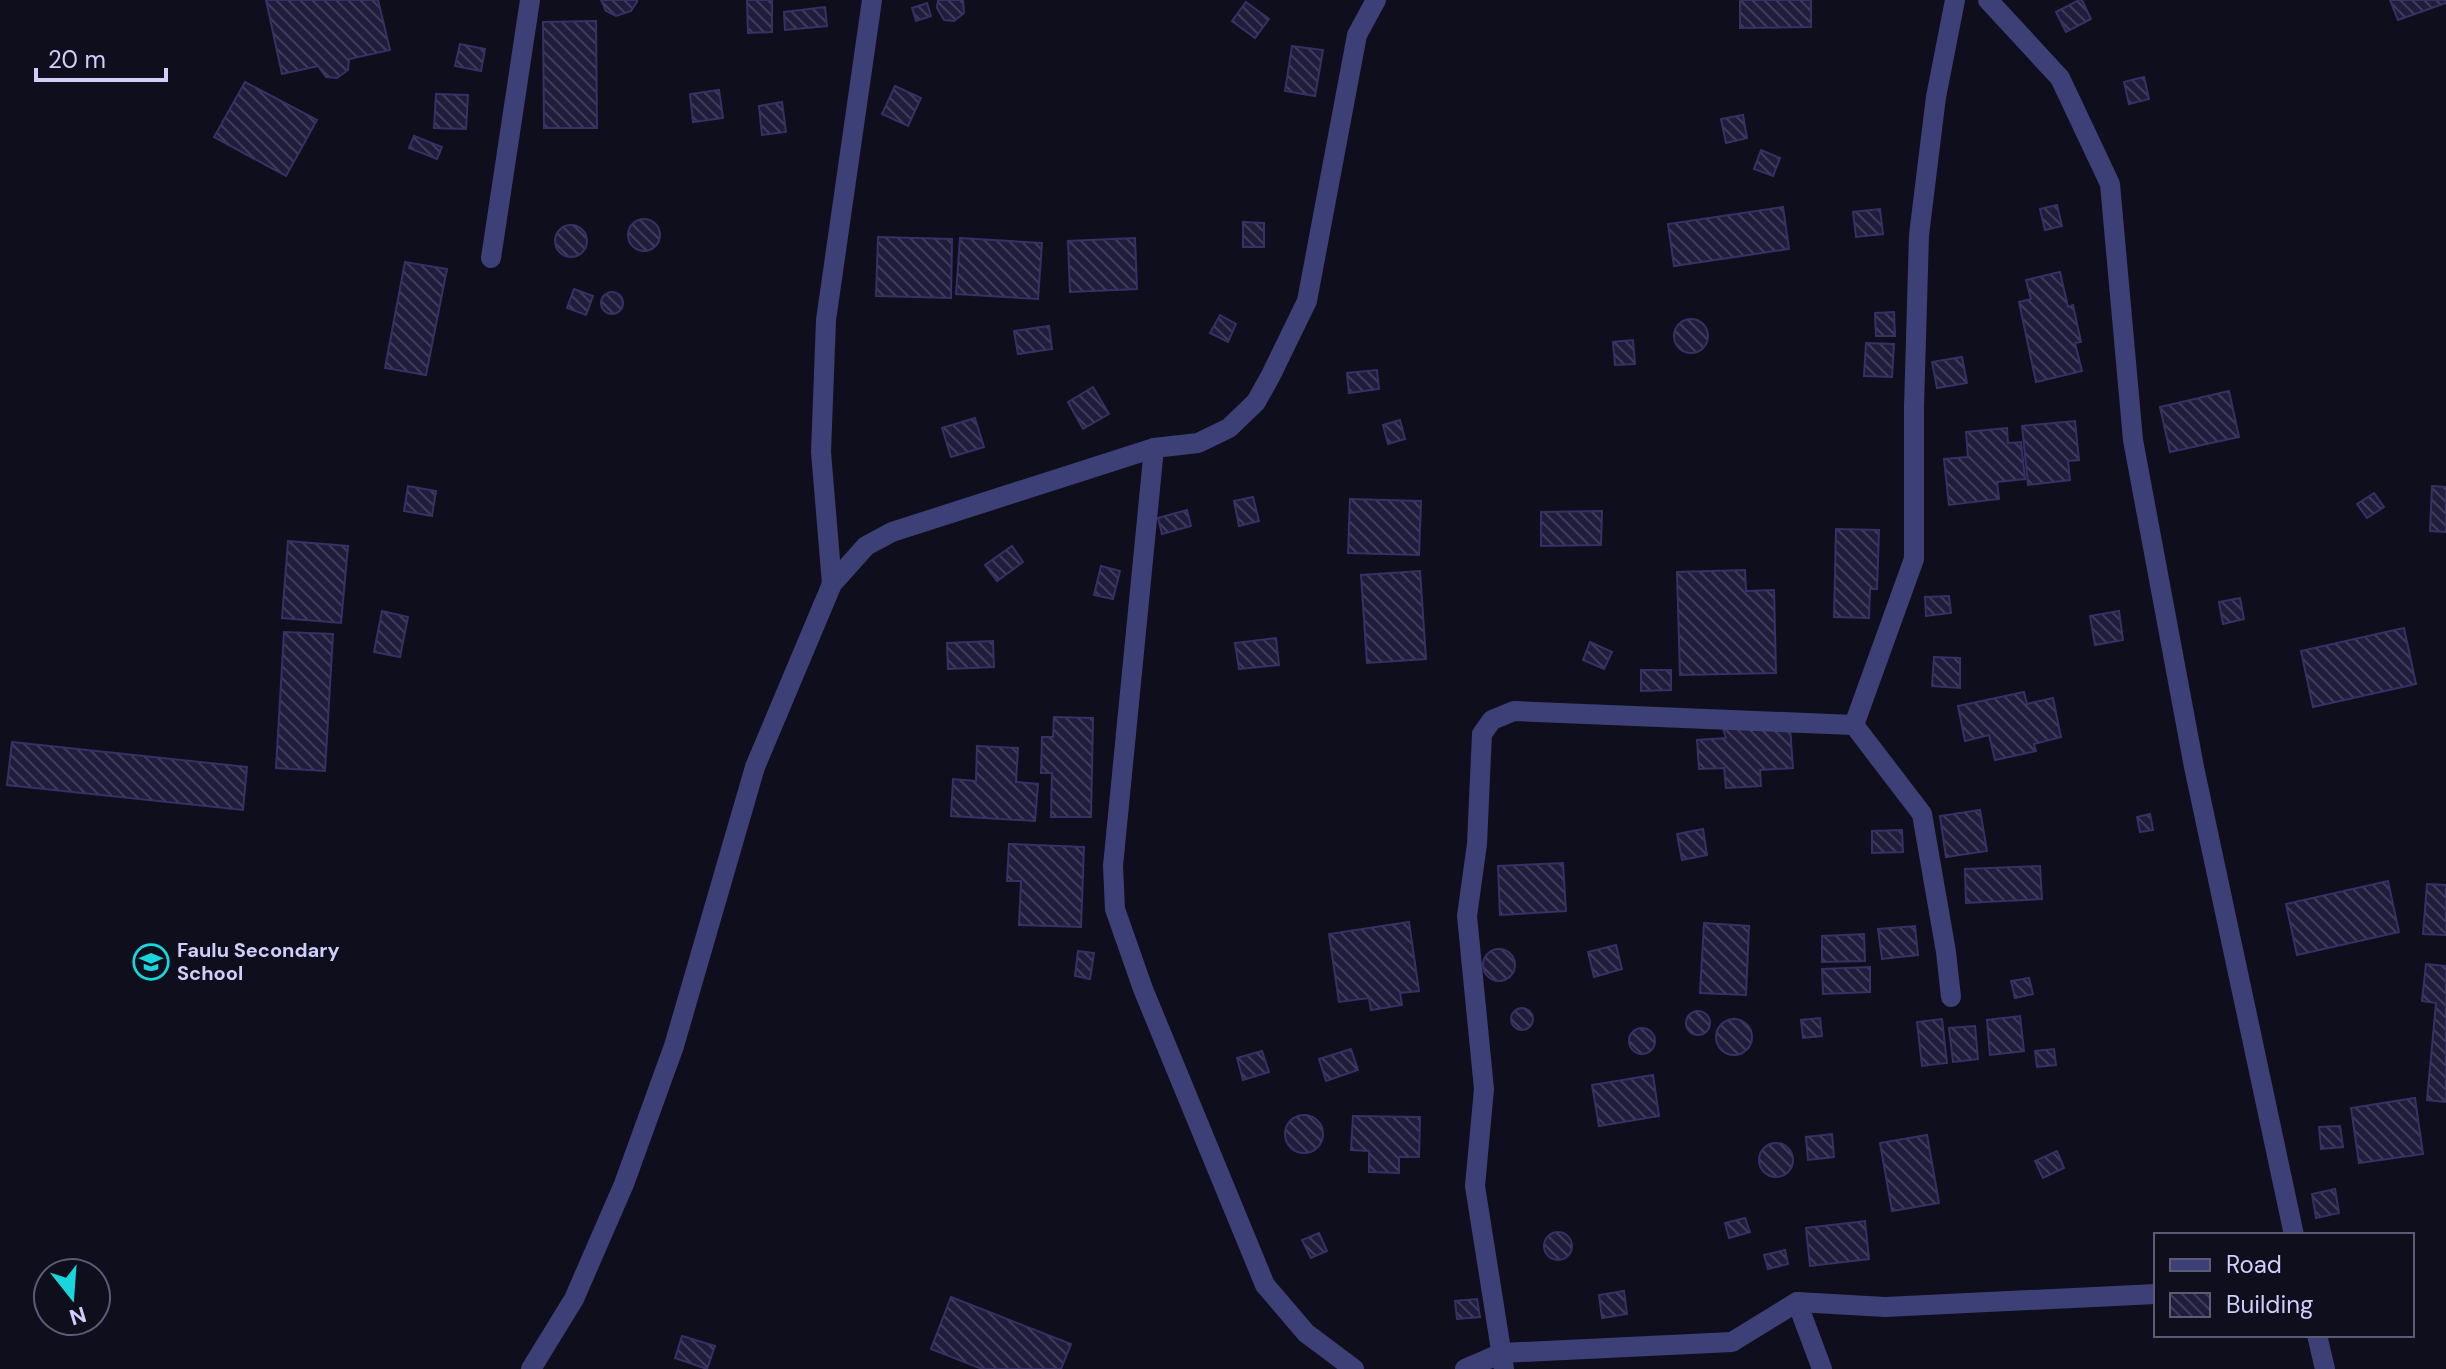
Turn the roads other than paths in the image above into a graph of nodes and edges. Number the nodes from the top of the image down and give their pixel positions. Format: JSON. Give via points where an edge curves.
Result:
{"nodes":[{"id":1,"x":530,"y":0,"type":"edge"},
{"id":2,"x":872,"y":0,"type":"edge"},
{"id":3,"x":1376,"y":0,"type":"edge"},
{"id":4,"x":1955,"y":0,"type":"edge"},
{"id":5,"x":1988,"y":0,"type":"edge"},
{"id":6,"x":491,"y":258,"type":"dead end"},
{"id":7,"x":1154,"y":448,"type":"junction"},
{"id":8,"x":832,"y":584,"type":"junction"},
{"id":9,"x":1854,"y":725,"type":"junction"},
{"id":10,"x":1951,"y":997,"type":"dead end"},
{"id":11,"x":2294,"y":1233,"type":"edge"},
{"id":12,"x":2154,"y":1294,"type":"edge"},
{"id":13,"x":1797,"y":1302,"type":"junction"},
{"id":14,"x":2317,"y":1337,"type":"edge"},
{"id":15,"x":1503,"y":1361,"type":"edge"},
{"id":16,"x":531,"y":1369,"type":"edge"},
{"id":17,"x":1354,"y":1369,"type":"edge"},
{"id":18,"x":1465,"y":1369,"type":"edge"},
{"id":19,"x":1822,"y":1369,"type":"edge"},
{"id":20,"x":2325,"y":1369,"type":"edge"}],
"edges":[{"from":1,"to":6,"type":"street"},
{"from":2,"to":8,"type":"street","via":[[826,320],[821,452]]},
{"from":3,"to":7,"type":"street","via":[[1357,35],[1307,301],[1271,375],[1256,402],[1229,428],[1198,443]]},
{"from":4,"to":9,"type":"street","via":[[1936,97],[1919,235],[1914,559]]},
{"from":5,"to":11,"type":"street","via":[[2060,78],[2110,184],[2133,440],[2194,767]]},
{"from":7,"to":8,"type":"street","via":[[892,532],[866,546]]},
{"from":7,"to":17,"type":"street","via":[[1113,866],[1115,909],[1265,1285],[1306,1333]]},
{"from":8,"to":16,"type":"street","via":[[755,767],[674,1046],[624,1184],[574,1299]]},
{"from":9,"to":10,"type":"street","via":[[1922,814]]},
{"from":9,"to":15,"type":"street","via":[[1514,711],[1492,720],[1482,734],[1477,844],[1467,916],[1484,1089],[1475,1186]]},
{"from":12,"to":13,"type":"street","via":[[1885,1307]]},
{"from":13,"to":15,"type":"street","via":[[1732,1342]]},
{"from":13,"to":19,"type":"street"},
{"from":14,"to":20,"type":"street"},
{"from":15,"to":18,"type":"street"}]}
